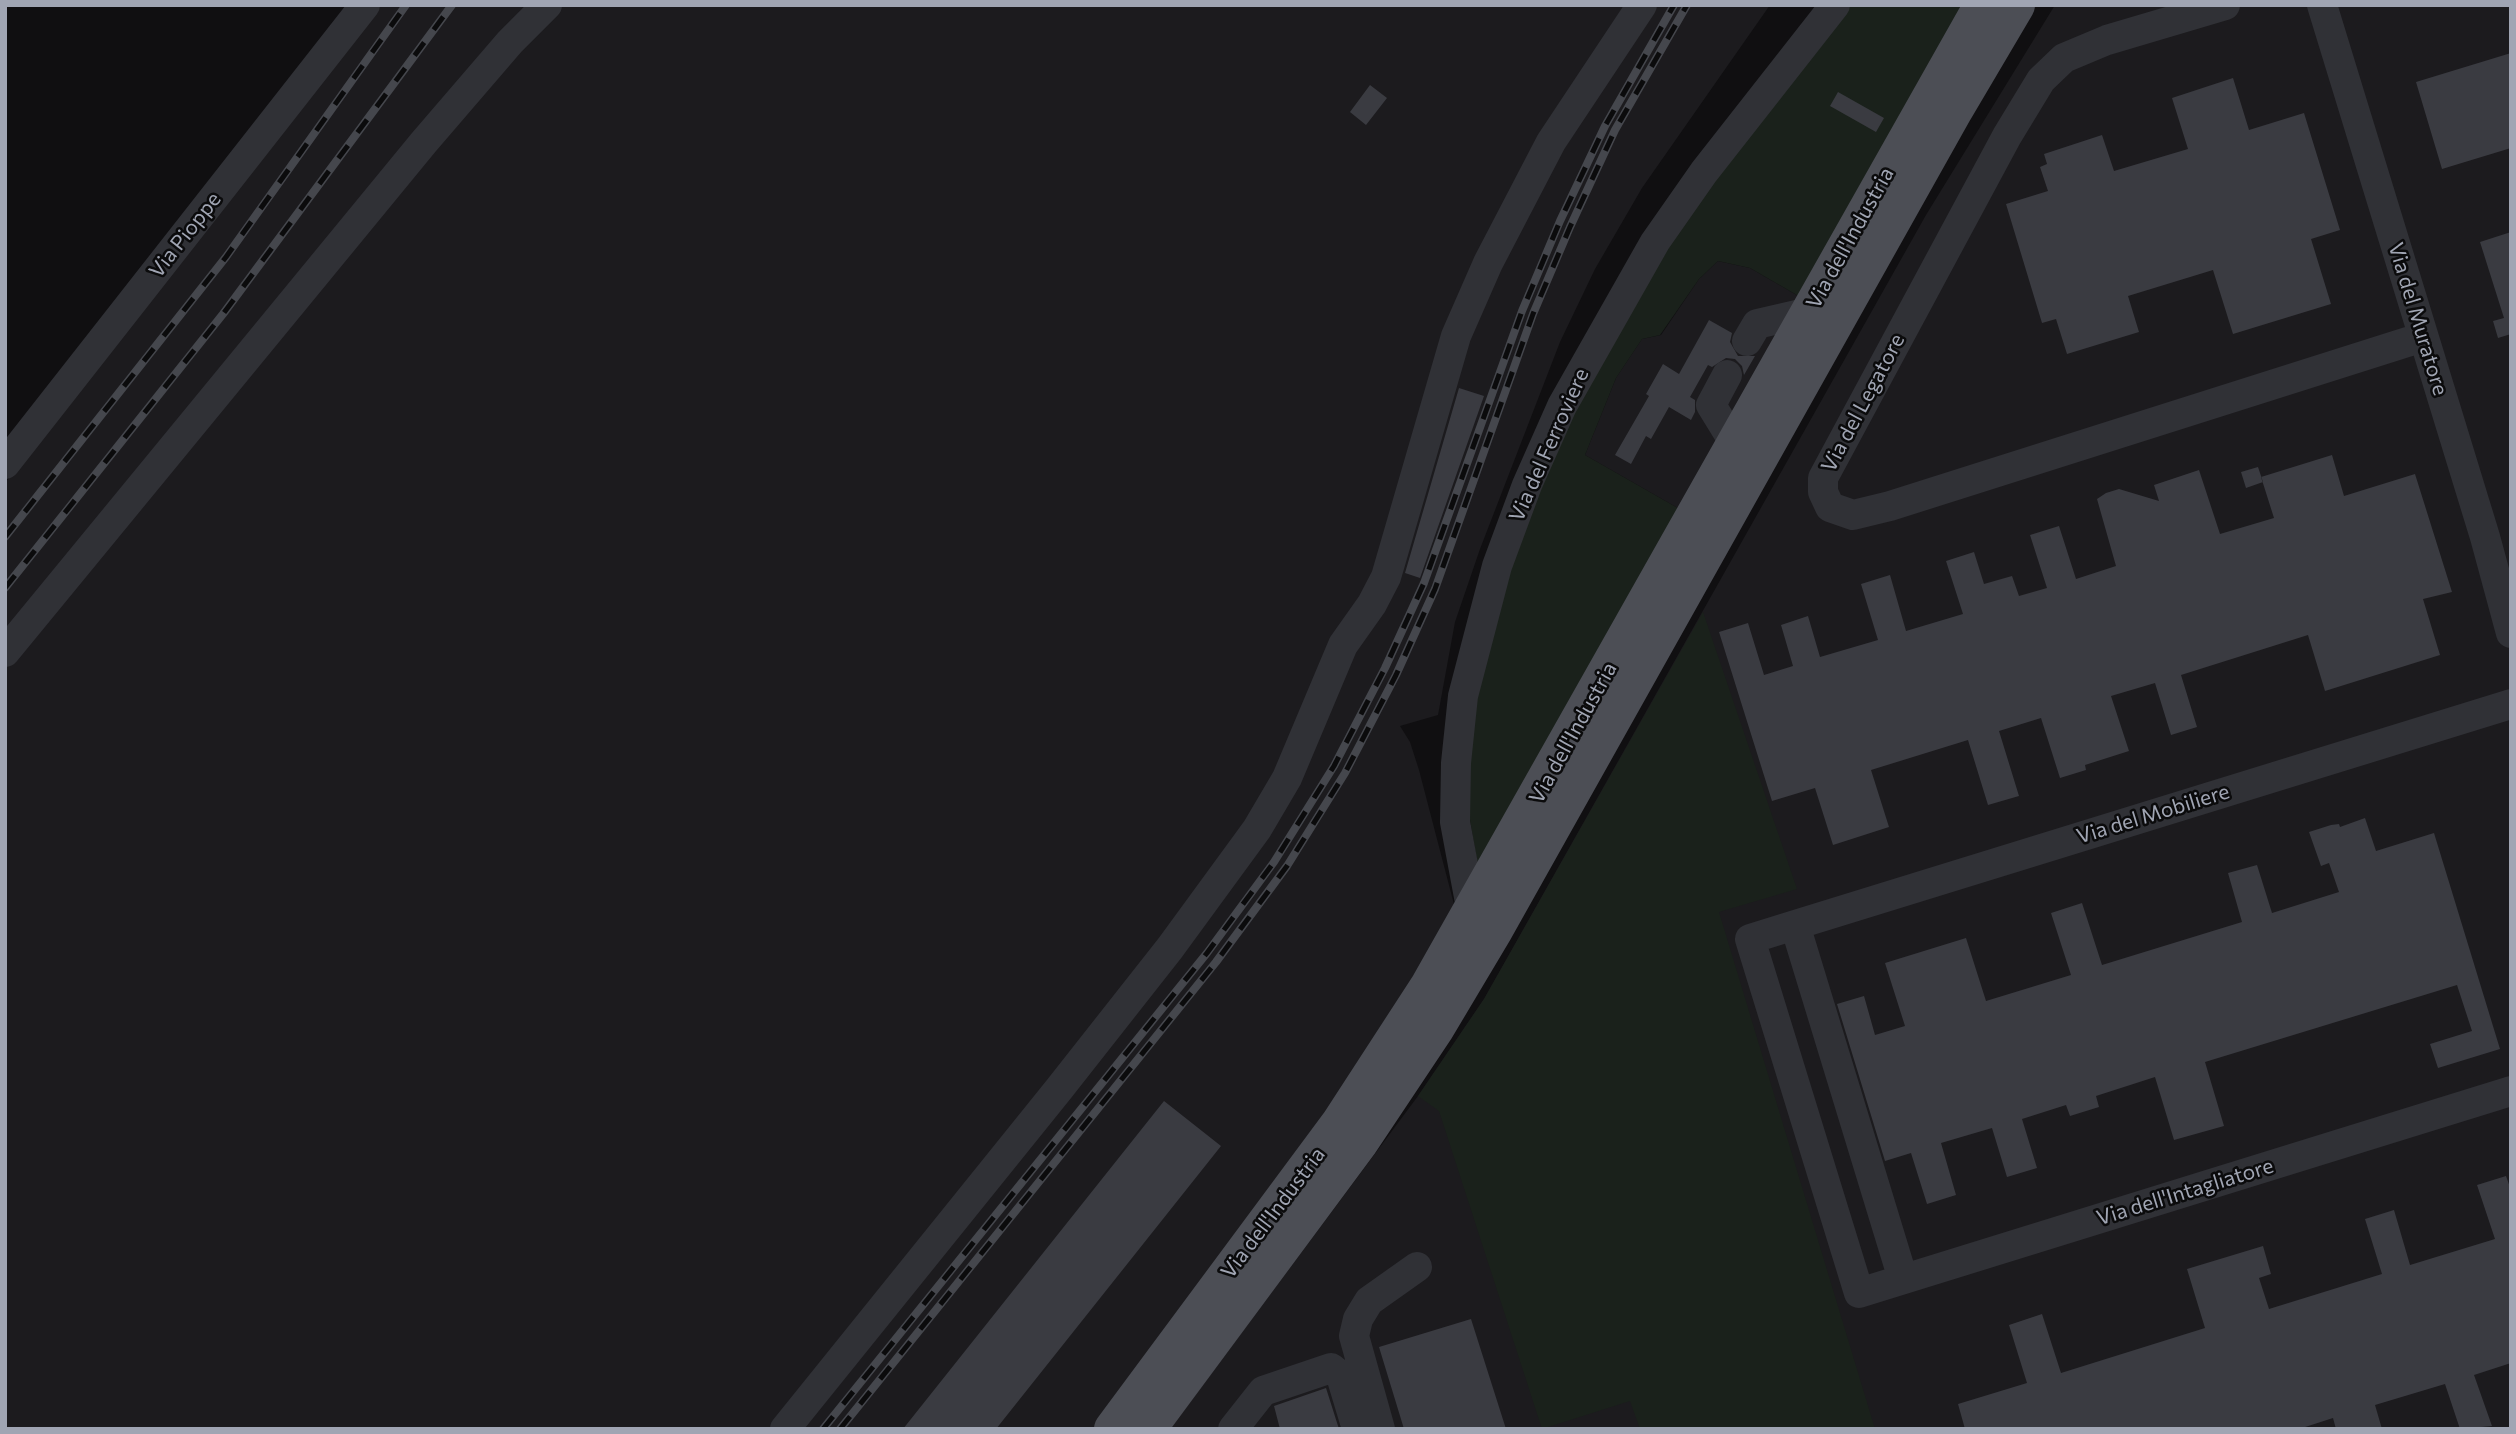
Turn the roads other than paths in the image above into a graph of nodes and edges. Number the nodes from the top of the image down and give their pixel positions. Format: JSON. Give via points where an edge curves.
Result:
{"nodes":[{"id":1,"x":365,"y":5,"type":"edge"},
{"id":2,"x":547,"y":5,"type":"edge"},
{"id":3,"x":1642,"y":5,"type":"edge"},
{"id":4,"x":1835,"y":5,"type":"edge"},
{"id":5,"x":1983,"y":5,"type":"edge"},
{"id":6,"x":2016,"y":5,"type":"edge"},
{"id":7,"x":2225,"y":5,"type":"edge"},
{"id":8,"x":2322,"y":5,"type":"edge"},
{"id":9,"x":1809,"y":312,"type":"junction"},
{"id":10,"x":2423,"y":337,"type":"junction"},
{"id":11,"x":1747,"y":341,"type":"dead end"},
{"id":12,"x":1727,"y":376,"type":"dead end"},
{"id":13,"x":1735,"y":444,"type":"junction"},
{"id":14,"x":5,"y":464,"type":"edge"},
{"id":15,"x":2498,"y":533,"type":"edge"},
{"id":16,"x":2505,"y":586,"type":"edge"},
{"id":17,"x":2511,"y":634,"type":"edge"},
{"id":18,"x":5,"y":652,"type":"edge"},
{"id":19,"x":2511,"y":704,"type":"edge"},
{"id":20,"x":1472,"y":913,"type":"junction"},
{"id":21,"x":1795,"y":925,"type":"junction"},
{"id":22,"x":2511,"y":1091,"type":"edge"},
{"id":23,"x":1417,"y":1267,"type":"dead end"},
{"id":24,"x":1903,"y":1279,"type":"junction"},
{"id":25,"x":1859,"y":1293,"type":"joint"},
{"id":26,"x":785,"y":1429,"type":"edge"},
{"id":27,"x":1113,"y":1429,"type":"edge"},
{"id":28,"x":1147,"y":1429,"type":"edge"},
{"id":29,"x":1233,"y":1429,"type":"edge"},
{"id":30,"x":1357,"y":1429,"type":"edge"},
{"id":31,"x":1380,"y":1429,"type":"edge"}],
"edges":[{"from":1,"to":14,"type":"street","name":"Via Pioppe"},
{"from":2,"to":18,"type":"street","via":[[424,142]]},
{"from":3,"to":26,"type":"street","via":[[1550,142],[1488,263],[1452,348],[1386,577],[1343,645],[1287,778],[1263,819],[1162,959]]},
{"from":4,"to":20,"type":"street","name":"Via del Ferroviere","via":[[1720,151],[1656,242],[1562,406],[1527,485],[1497,566],[1463,696],[1455,822]]},
{"from":5,"to":9,"type":"main road","name":"Via dell'Industria"},
{"from":6,"to":28,"type":"main road","name":"Via dell'Industria","via":[[1435,1029],[1359,1143]]},
{"from":7,"to":10,"type":"street","name":"Via del Legatore","via":[[2107,40],[2064,58],[2041,80],[1823,478],[1830,507],[1853,515],[1889,506]]},
{"from":8,"to":10,"type":"street","name":"Via del Muratore"},
{"from":9,"to":11,"type":"street","via":[[1757,324]]},
{"from":9,"to":13,"type":"main road","name":"Via dell'Industria"},
{"from":10,"to":15,"type":"street","name":"Via del Muratore"},
{"from":12,"to":13,"type":"street","via":[[1711,405]]},
{"from":13,"to":20,"type":"main road","name":"Via dell'Industria"},
{"from":15,"to":16,"type":"street","name":"Via del Muratore"},
{"from":16,"to":17,"type":"street","name":"Via del Muratore"},
{"from":19,"to":21,"type":"street","name":"Via del Mobiliere"},
{"from":20,"to":27,"type":"main road","name":"Via dell'Industria","via":[[1340,1123]]},
{"from":21,"to":24,"type":"street"},
{"from":21,"to":25,"type":"street","name":"Via del Mobiliere","via":[[1750,939]]},
{"from":22,"to":24,"type":"street","name":"Via dell'Intagliatore"},
{"from":23,"to":31,"type":"street","via":[[1369,1301],[1354,1336]]},
{"from":24,"to":25,"type":"street","name":"Via dell'Intagliatore"},
{"from":29,"to":30,"type":"street","via":[[1263,1391],[1331,1368],[1341,1376]]}]}
